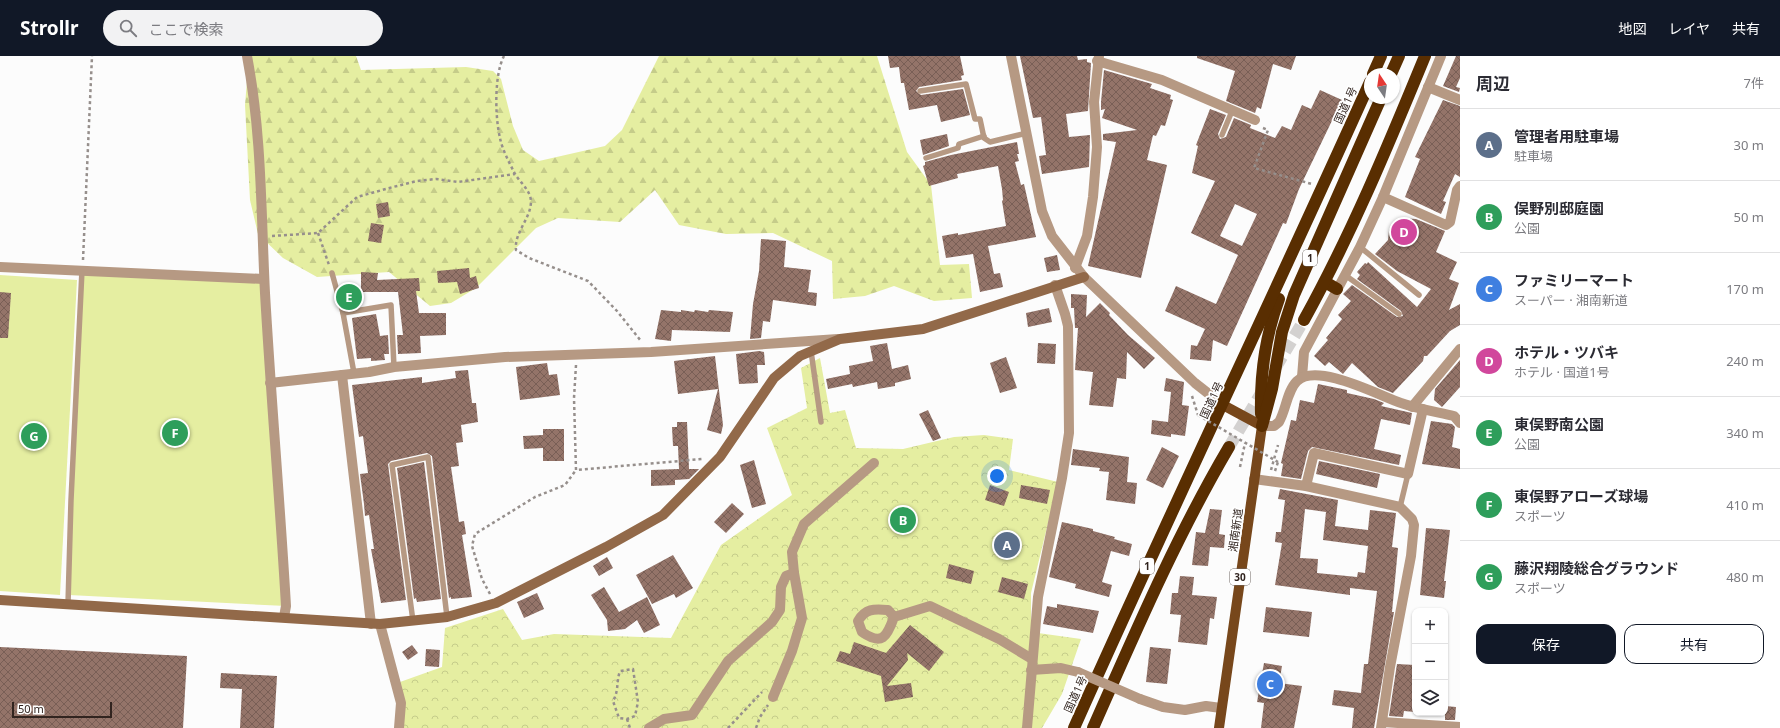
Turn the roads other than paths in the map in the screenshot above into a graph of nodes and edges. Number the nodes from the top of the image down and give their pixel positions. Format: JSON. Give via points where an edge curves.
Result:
{"nodes":[{"id":1,"x":247,"y":56,"type":"edge"},
{"id":2,"x":1011,"y":56,"type":"edge"},
{"id":3,"x":1381,"y":56,"type":"edge"},
{"id":4,"x":1399,"y":56,"type":"edge"},
{"id":5,"x":1425,"y":56,"type":"edge"},
{"id":6,"x":1441,"y":56,"type":"edge"},
{"id":7,"x":1098,"y":59,"type":"edge"},
{"id":8,"x":1376,"y":68,"type":"edge"},
{"id":9,"x":1394,"y":68,"type":"edge"},
{"id":10,"x":1428,"y":87,"type":"junction"},
{"id":11,"x":920,"y":91,"type":"dead end"},
{"id":12,"x":1364,"y":94,"type":"edge"},
{"id":13,"x":1460,"y":100,"type":"edge"},
{"id":14,"x":1378,"y":104,"type":"edge"},
{"id":15,"x":1232,"y":111,"type":"junction"},
{"id":16,"x":1255,"y":120,"type":"road end"},
{"id":17,"x":1027,"y":133,"type":"junction"},
{"id":18,"x":1222,"y":135,"type":"dead end"},
{"id":19,"x":984,"y":136,"type":"junction"},
{"id":20,"x":926,"y":158,"type":"dead end"},
{"id":21,"x":1318,"y":186,"type":"junction"},
{"id":22,"x":1460,"y":186,"type":"edge"},
{"id":23,"x":1383,"y":197,"type":"junction"},
{"id":24,"x":1360,"y":247,"type":"junction"},
{"id":25,"x":0,"y":267,"type":"edge"},
{"id":26,"x":1075,"y":268,"type":"junction"},
{"id":27,"x":82,"y":270,"type":"junction"},
{"id":28,"x":332,"y":273,"type":"road end"},
{"id":29,"x":1345,"y":275,"type":"junction"},
{"id":30,"x":1084,"y":277,"type":"junction"},
{"id":31,"x":264,"y":279,"type":"junction"},
{"id":32,"x":1325,"y":282,"type":"junction"},
{"id":33,"x":1055,"y":285,"type":"junction"},
{"id":34,"x":1337,"y":288,"type":"junction"},
{"id":35,"x":1419,"y":295,"type":"dead end"},
{"id":36,"x":343,"y":313,"type":"junction"},
{"id":37,"x":1399,"y":314,"type":"dead end"},
{"id":38,"x":1304,"y":320,"type":"tunnel mouth"},
{"id":39,"x":840,"y":339,"type":"junction"},
{"id":40,"x":1460,"y":349,"type":"edge"},
{"id":41,"x":811,"y":351,"type":"junction"},
{"id":42,"x":394,"y":367,"type":"junction"},
{"id":43,"x":354,"y":373,"type":"junction"},
{"id":44,"x":342,"y":375,"type":"junction"},
{"id":45,"x":1302,"y":377,"type":"junction"},
{"id":46,"x":270,"y":383,"type":"junction"},
{"id":47,"x":1223,"y":405,"type":"junction"},
{"id":48,"x":1412,"y":406,"type":"junction"},
{"id":49,"x":1423,"y":409,"type":"junction"},
{"id":50,"x":821,"y":422,"type":"dead end"},
{"id":51,"x":1460,"y":423,"type":"edge"},
{"id":52,"x":1262,"y":426,"type":"junction"},
{"id":53,"x":1229,"y":447,"type":"tunnel mouth"},
{"id":54,"x":874,"y":464,"type":"dead end"},
{"id":55,"x":1408,"y":474,"type":"junction"},
{"id":56,"x":1254,"y":480,"type":"junction"},
{"id":57,"x":1306,"y":486,"type":"junction"},
{"id":58,"x":1400,"y":507,"type":"junction"},
{"id":59,"x":794,"y":573,"type":"junction"},
{"id":60,"x":0,"y":600,"type":"edge"},
{"id":61,"x":68,"y":604,"type":"junction"},
{"id":62,"x":284,"y":617,"type":"junction"},
{"id":63,"x":447,"y":617,"type":"junction"},
{"id":64,"x":894,"y":617,"type":"dead end"},
{"id":65,"x":413,"y":622,"type":"junction"},
{"id":66,"x":376,"y":624,"type":"junction"},
{"id":67,"x":1032,"y":659,"type":"junction"},
{"id":68,"x":1031,"y":670,"type":"junction"},
{"id":69,"x":773,"y":697,"type":"road end"},
{"id":70,"x":1221,"y":708,"type":"junction"},
{"id":71,"x":1381,"y":725,"type":"edge"},
{"id":72,"x":1460,"y":727,"type":"edge"},
{"id":73,"x":399,"y":728,"type":"edge"},
{"id":74,"x":649,"y":728,"type":"edge"},
{"id":75,"x":1027,"y":728,"type":"edge"},
{"id":76,"x":1074,"y":728,"type":"edge"},
{"id":77,"x":1093,"y":728,"type":"edge"},
{"id":78,"x":1219,"y":728,"type":"edge"}],
"edges":[{"from":1,"to":31,"type":"street","via":[[252,82],[262,193]]},
{"from":2,"to":17,"type":"street"},
{"from":3,"to":8,"type":"highway"},
{"from":4,"to":9,"type":"highway"},
{"from":5,"to":32,"type":"highway","number":"1","via":[[1371,187]]},
{"from":6,"to":10,"type":"street"},
{"from":7,"to":15,"type":"street","via":[[1162,80]]},
{"from":7,"to":26,"type":"street","via":[[1094,102],[1097,147],[1093,197],[1087,236]]},
{"from":10,"to":13,"type":"street"},
{"from":10,"to":23,"type":"street"},
{"from":11,"to":19,"type":"lane","via":[[966,84],[975,119],[980,119]]},
{"from":12,"to":21,"type":"highway","name":"国道1号","number":"1"},
{"from":14,"to":52,"type":"highway","number":"1","via":[[1294,295],[1282,332],[1272,389]]},
{"from":15,"to":16,"type":"street"},
{"from":15,"to":18,"type":"lane"},
{"from":17,"to":19,"type":"lane","via":[[990,142]]},
{"from":17,"to":26,"type":"street","via":[[1046,224]]},
{"from":19,"to":20,"type":"lane"},
{"from":21,"to":47,"type":"highway","name":"国道1号","number":"1"},
{"from":21,"to":52,"type":"highway","number":"1","via":[[1265,344],[1260,388]]},
{"from":22,"to":23,"type":"street","via":[[1456,190],[1450,222],[1446,225]]},
{"from":23,"to":24,"type":"street"},
{"from":24,"to":29,"type":"street"},
{"from":24,"to":35,"type":"lane"},
{"from":25,"to":27,"type":"street"},
{"from":26,"to":30,"type":"street"},
{"from":27,"to":31,"type":"street"},
{"from":27,"to":61,"type":"lane"},
{"from":28,"to":36,"type":"lane"},
{"from":29,"to":34,"type":"street"},
{"from":29,"to":37,"type":"lane"},
{"from":30,"to":33,"type":"street"},
{"from":30,"to":47,"type":"street","via":[[1195,383]]},
{"from":31,"to":46,"type":"street"},
{"from":32,"to":34,"type":"highway"},
{"from":32,"to":38,"type":"highway","number":"1"},
{"from":33,"to":39,"type":"street","via":[[923,329]]},
{"from":33,"to":67,"type":"street","via":[[1068,326],[1069,434],[1038,597]]},
{"from":34,"to":45,"type":"street","via":[[1304,352]]},
{"from":36,"to":42,"type":"lane","via":[[391,305]]},
{"from":36,"to":43,"type":"lane"},
{"from":39,"to":41,"type":"street"},
{"from":39,"to":42,"type":"street","via":[[650,352],[498,357]]},
{"from":40,"to":48,"type":"street"},
{"from":41,"to":50,"type":"lane"},
{"from":41,"to":63,"type":"street","via":[[800,356],[774,378],[720,457],[663,515],[496,603]]},
{"from":42,"to":43,"type":"street"},
{"from":43,"to":44,"type":"street"},
{"from":44,"to":46,"type":"street"},
{"from":44,"to":66,"type":"street"},
{"from":45,"to":48,"type":"street","via":[[1315,375],[1352,383]]},
{"from":45,"to":52,"type":"street","via":[[1293,386],[1279,422],[1274,426]]},
{"from":46,"to":62,"type":"street","via":[[280,491],[286,606]]},
{"from":47,"to":52,"type":"main road"},
{"from":47,"to":76,"type":"highway","name":"国道1号","number":"1","via":[[1172,510]]},
{"from":48,"to":49,"type":"street"},
{"from":49,"to":51,"type":"street","via":[[1454,416]]},
{"from":49,"to":55,"type":"street"},
{"from":52,"to":56,"type":"main road","name":"湘南新道","number":"30"},
{"from":53,"to":77,"type":"highway","number":"1","via":[[1203,491],[1173,552]]},
{"from":54,"to":59,"type":"street","via":[[804,524],[792,552]]},
{"from":55,"to":57,"type":"street","via":[[1314,453]]},
{"from":55,"to":58,"type":"lane"},
{"from":56,"to":57,"type":"street"},
{"from":56,"to":70,"type":"main road","name":"湘南新道","number":"30"},
{"from":57,"to":58,"type":"street"},
{"from":58,"to":71,"type":"street","via":[[1414,524],[1411,556],[1396,629]]},
{"from":59,"to":69,"type":"street","via":[[802,618],[792,652]]},
{"from":59,"to":74,"type":"street","via":[[786,576],[780,587],[780,610],[772,622],[728,660],[692,715],[664,719]]},
{"from":60,"to":61,"type":"street"},
{"from":61,"to":62,"type":"street"},
{"from":62,"to":66,"type":"street"},
{"from":63,"to":65,"type":"street"},
{"from":63,"to":65,"type":"lane","via":[[428,457],[392,465]]},
{"from":64,"to":67,"type":"street","via":[[930,606],[999,639]]},
{"from":65,"to":66,"type":"street"},
{"from":66,"to":73,"type":"street","via":[[401,703]]},
{"from":67,"to":68,"type":"street"},
{"from":68,"to":70,"type":"street","bridge":true,"via":[[1061,668],[1078,672],[1163,707],[1185,710],[1206,706]]},
{"from":68,"to":75,"type":"street"},
{"from":70,"to":78,"type":"main road","name":"湘南新道","number":"30"},
{"from":71,"to":72,"type":"street"}]}
